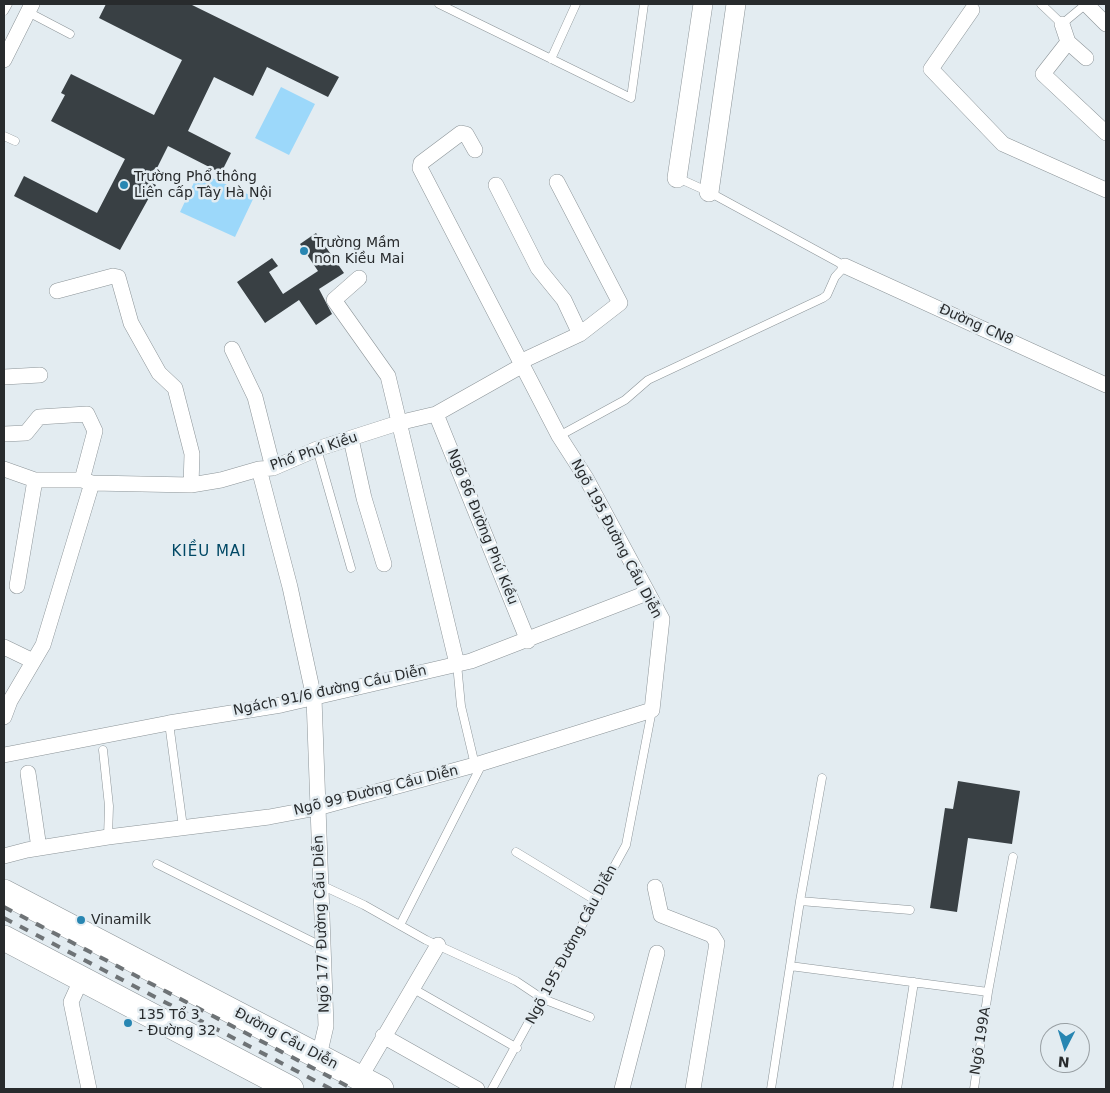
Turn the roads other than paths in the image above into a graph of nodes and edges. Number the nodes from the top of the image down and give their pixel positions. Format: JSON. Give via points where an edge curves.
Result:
{"nodes":[{"id":1,"x":8,"y":4,"type":"edge"},
{"id":2,"x":439,"y":4,"type":"edge"},
{"id":3,"x":576,"y":4,"type":"edge"},
{"id":4,"x":644,"y":4,"type":"edge"},
{"id":5,"x":703,"y":4,"type":"edge"},
{"id":6,"x":736,"y":4,"type":"edge"},
{"id":7,"x":1041,"y":4,"type":"edge"},
{"id":8,"x":1086,"y":4,"type":"edge"},
{"id":9,"x":30,"y":8,"type":"edge"},
{"id":10,"x":972,"y":10,"type":"dead end"},
{"id":11,"x":4,"y":11,"type":"edge"},
{"id":12,"x":1062,"y":24,"type":"junction"},
{"id":13,"x":1106,"y":24,"type":"edge"},
{"id":14,"x":70,"y":34,"type":"dead end"},
{"id":15,"x":8,"y":42,"type":"edge"},
{"id":16,"x":1068,"y":42,"type":"junction"},
{"id":17,"x":1086,"y":58,"type":"dead end"},
{"id":18,"x":551,"y":59,"type":"junction"},
{"id":19,"x":4,"y":60,"type":"edge"},
{"id":20,"x":1106,"y":133,"type":"edge"},
{"id":21,"x":4,"y":136,"type":"edge"},
{"id":22,"x":15,"y":141,"type":"dead end"},
{"id":23,"x":476,"y":150,"type":"dead end"},
{"id":24,"x":677,"y":178,"type":"joint"},
{"id":25,"x":557,"y":182,"type":"dead end"},
{"id":26,"x":496,"y":186,"type":"dead end"},
{"id":27,"x":1106,"y":190,"type":"edge"},
{"id":28,"x":709,"y":192,"type":"junction"},
{"id":29,"x":845,"y":266,"type":"junction"},
{"id":30,"x":359,"y":278,"type":"dead end"},
{"id":31,"x":57,"y":291,"type":"dead end"},
{"id":32,"x":580,"y":334,"type":"junction"},
{"id":33,"x":232,"y":350,"type":"dead end"},
{"id":34,"x":522,"y":363,"type":"junction"},
{"id":35,"x":40,"y":375,"type":"dead end"},
{"id":36,"x":4,"y":377,"type":"edge"},
{"id":37,"x":1106,"y":385,"type":"edge"},
{"id":38,"x":436,"y":414,"type":"junction"},
{"id":39,"x":398,"y":423,"type":"junction"},
{"id":40,"x":4,"y":434,"type":"edge"},
{"id":41,"x":559,"y":436,"type":"junction"},
{"id":42,"x":351,"y":440,"type":"junction"},
{"id":43,"x":317,"y":449,"type":"junction"},
{"id":44,"x":266,"y":468,"type":"junction"},
{"id":45,"x":4,"y":469,"type":"edge"},
{"id":46,"x":35,"y":480,"type":"junction"},
{"id":47,"x":87,"y":482,"type":"junction"},
{"id":48,"x":191,"y":485,"type":"junction"},
{"id":49,"x":384,"y":564,"type":"dead end"},
{"id":50,"x":350,"y":568,"type":"dead end"},
{"id":51,"x":17,"y":586,"type":"dead end"},
{"id":52,"x":647,"y":593,"type":"junction"},
{"id":53,"x":528,"y":641,"type":"junction"},
{"id":54,"x":4,"y":647,"type":"edge"},
{"id":55,"x":33,"y":661,"type":"junction"},
{"id":56,"x":457,"y":664,"type":"junction"},
{"id":57,"x":314,"y":698,"type":"junction"},
{"id":58,"x":652,"y":710,"type":"junction"},
{"id":59,"x":4,"y":717,"type":"edge"},
{"id":60,"x":169,"y":723,"type":"junction"},
{"id":61,"x":103,"y":750,"type":"dead end"},
{"id":62,"x":4,"y":755,"type":"edge"},
{"id":63,"x":478,"y":764,"type":"junction"},
{"id":64,"x":28,"y":773,"type":"dead end"},
{"id":65,"x":822,"y":778,"type":"dead end"},
{"id":66,"x":317,"y":808,"type":"junction"},
{"id":67,"x":183,"y":827,"type":"junction"},
{"id":68,"x":108,"y":837,"type":"junction"},
{"id":69,"x":39,"y":848,"type":"junction"},
{"id":70,"x":516,"y":852,"type":"dead end"},
{"id":71,"x":4,"y":856,"type":"edge"},
{"id":72,"x":1013,"y":857,"type":"dead end"},
{"id":73,"x":157,"y":864,"type":"dead end"},
{"id":74,"x":323,"y":886,"type":"junction"},
{"id":75,"x":654,"y":888,"type":"dead end"},
{"id":76,"x":4,"y":892,"type":"edge"},
{"id":77,"x":595,"y":900,"type":"junction"},
{"id":78,"x":800,"y":901,"type":"junction"},
{"id":79,"x":910,"y":910,"type":"dead end"},
{"id":80,"x":400,"y":925,"type":"junction"},
{"id":81,"x":4,"y":938,"type":"edge"},
{"id":82,"x":438,"y":944,"type":"junction"},
{"id":83,"x":325,"y":948,"type":"junction"},
{"id":84,"x":657,"y":953,"type":"dead end"},
{"id":85,"x":790,"y":966,"type":"junction"},
{"id":86,"x":81,"y":980,"type":"junction"},
{"id":87,"x":914,"y":982,"type":"junction"},
{"id":88,"x":411,"y":988,"type":"junction"},
{"id":89,"x":988,"y":992,"type":"junction"},
{"id":90,"x":543,"y":999,"type":"junction"},
{"id":91,"x":590,"y":1017,"type":"dead end"},
{"id":92,"x":384,"y":1036,"type":"junction"},
{"id":93,"x":516,"y":1048,"type":"junction"},
{"id":94,"x":319,"y":1056,"type":"junction"},
{"id":95,"x":360,"y":1078,"type":"junction"},
{"id":96,"x":89,"y":1089,"type":"edge"},
{"id":97,"x":291,"y":1089,"type":"edge"},
{"id":98,"x":381,"y":1089,"type":"edge"},
{"id":99,"x":477,"y":1089,"type":"edge"},
{"id":100,"x":492,"y":1089,"type":"edge"},
{"id":101,"x":622,"y":1089,"type":"edge"},
{"id":102,"x":693,"y":1089,"type":"edge"},
{"id":103,"x":771,"y":1089,"type":"edge"},
{"id":104,"x":896,"y":1089,"type":"edge"},
{"id":105,"x":974,"y":1089,"type":"edge"}],
"edges":[{"from":1,"to":11,"type":"lane"},
{"from":2,"to":18,"type":"lane"},
{"from":3,"to":18,"type":"lane"},
{"from":4,"to":18,"type":"lane","via":[[631,98]]},
{"from":5,"to":24,"type":"street"},
{"from":6,"to":28,"type":"street"},
{"from":7,"to":12,"type":"lane"},
{"from":8,"to":12,"type":"lane"},
{"from":8,"to":13,"type":"street"},
{"from":9,"to":14,"type":"lane"},
{"from":9,"to":15,"type":"street"},
{"from":10,"to":27,"type":"street","via":[[931,69],[1003,144]]},
{"from":12,"to":16,"type":"street"},
{"from":15,"to":19,"type":"street"},
{"from":16,"to":17,"type":"street"},
{"from":16,"to":20,"type":"street","via":[[1043,74]]},
{"from":21,"to":22,"type":"lane"},
{"from":23,"to":34,"type":"street","name":"Ngõ 195 Đường Cầu Diễn","via":[[466,134],[461,133],[421,163],[420,168]]},
{"from":24,"to":28,"type":"lane"},
{"from":25,"to":32,"type":"street","name":"Phố Phú Kiều","via":[[620,303]]},
{"from":26,"to":32,"type":"street","via":[[538,268],[564,300]]},
{"from":28,"to":29,"type":"lane"},
{"from":29,"to":37,"type":"street","name":"Đường CN8"},
{"from":29,"to":41,"type":"lane","via":[[823,298],[648,380],[625,400]]},
{"from":30,"to":39,"type":"street","via":[[334,300],[388,376]]},
{"from":31,"to":48,"type":"street","via":[[118,277],[131,323],[159,373],[175,388],[192,454]]},
{"from":32,"to":34,"type":"street","name":"Phố Phú Kiều"},
{"from":33,"to":44,"type":"street","name":"Ngõ 177 Đường Cầu Diễn","via":[[254,397]]},
{"from":34,"to":38,"type":"street","name":"Phố Phú Kiều"},
{"from":34,"to":41,"type":"street","name":"Ngõ 195 Đường Cầu Diễn"},
{"from":35,"to":36,"type":"street"},
{"from":38,"to":39,"type":"street","name":"Phố Phú Kiều"},
{"from":38,"to":53,"type":"street","name":"Ngõ 86 Đường Phú Kiều"},
{"from":39,"to":42,"type":"street","name":"Phố Phú Kiều"},
{"from":39,"to":56,"type":"street"},
{"from":40,"to":47,"type":"street","via":[[26,433],[38,418],[88,414],[95,431]]},
{"from":41,"to":52,"type":"street","name":"Ngõ 195 Đường Cầu Diễn","via":[[586,478]]},
{"from":42,"to":43,"type":"street","name":"Phố Phú Kiều"},
{"from":42,"to":49,"type":"street"},
{"from":43,"to":44,"type":"street","name":"Phố Phú Kiều"},
{"from":43,"to":50,"type":"lane"},
{"from":44,"to":48,"type":"street","name":"Phố Phú Kiều"},
{"from":44,"to":57,"type":"street","name":"Ngõ 177 Đường Cầu Diễn"},
{"from":45,"to":46,"type":"street","name":"Phố Phú Kiều"},
{"from":46,"to":47,"type":"street","name":"Phố Phú Kiều"},
{"from":46,"to":51,"type":"street"},
{"from":47,"to":48,"type":"street","name":"Phố Phú Kiều"},
{"from":47,"to":55,"type":"street","via":[[43,645]]},
{"from":52,"to":53,"type":"street","name":"Ngách 91/6 đường Cầu Diễn"},
{"from":52,"to":58,"type":"street","name":"Ngõ 195 Đường Cầu Diễn","via":[[662,619]]},
{"from":53,"to":56,"type":"street","name":"Ngách 91/6 đường Cầu Diễn"},
{"from":54,"to":55,"type":"street"},
{"from":55,"to":59,"type":"street"},
{"from":56,"to":57,"type":"street","name":"Ngách 91/6 đường Cầu Diễn"},
{"from":56,"to":63,"type":"lane","via":[[461,706]]},
{"from":57,"to":60,"type":"street","name":"Ngách 91/6 đường Cầu Diễn"},
{"from":57,"to":66,"type":"street","name":"Ngõ 177 Đường Cầu Diễn"},
{"from":58,"to":63,"type":"street","name":"Ngõ 99 Đường Cầu Diễn"},
{"from":58,"to":77,"type":"lane","name":"Ngõ 195 Đường Cầu Diễn","via":[[626,846]]},
{"from":60,"to":62,"type":"street","name":"Ngách 91/6 đường Cầu Diễn"},
{"from":60,"to":67,"type":"lane"},
{"from":61,"to":68,"type":"lane","via":[[110,806]]},
{"from":63,"to":66,"type":"street","name":"Ngõ 99 Đường Cầu Diễn"},
{"from":63,"to":80,"type":"lane"},
{"from":64,"to":69,"type":"street"},
{"from":65,"to":78,"type":"lane"},
{"from":66,"to":67,"type":"street","name":"Ngõ 99 Đường Cầu Diễn"},
{"from":66,"to":74,"type":"street","name":"Ngõ 177 Đường Cầu Diễn"},
{"from":67,"to":68,"type":"street","name":"Ngõ 99 Đường Cầu Diễn"},
{"from":68,"to":69,"type":"street","name":"Ngõ 99 Đường Cầu Diễn"},
{"from":69,"to":71,"type":"street","name":"Ngõ 99 Đường Cầu Diễn"},
{"from":70,"to":77,"type":"lane"},
{"from":72,"to":89,"type":"lane","name":"Ngõ 199A"},
{"from":73,"to":83,"type":"lane"},
{"from":74,"to":80,"type":"lane"},
{"from":74,"to":83,"type":"street","name":"Ngõ 177 Đường Cầu Diễn"},
{"from":75,"to":102,"type":"street","via":[[661,915],[712,935],[717,943]]},
{"from":76,"to":94,"type":"highway","name":"Đường Cầu Diễn"},
{"from":77,"to":90,"type":"lane","name":"Ngõ 195 Đường Cầu Diễn"},
{"from":78,"to":79,"type":"lane"},
{"from":78,"to":85,"type":"lane"},
{"from":80,"to":82,"type":"lane"},
{"from":81,"to":86,"type":"highway"},
{"from":82,"to":88,"type":"street"},
{"from":82,"to":90,"type":"lane","via":[[516,981]]},
{"from":83,"to":94,"type":"street","name":"Ngõ 177 Đường Cầu Diễn","via":[[326,1026]]},
{"from":84,"to":101,"type":"street"},
{"from":85,"to":87,"type":"lane"},
{"from":85,"to":103,"type":"lane"},
{"from":86,"to":96,"type":"street","via":[[71,1002]]},
{"from":86,"to":97,"type":"highway"},
{"from":87,"to":89,"type":"lane"},
{"from":87,"to":104,"type":"lane"},
{"from":88,"to":92,"type":"street"},
{"from":88,"to":93,"type":"lane"},
{"from":89,"to":105,"type":"lane","name":"Ngõ 199A"},
{"from":90,"to":91,"type":"lane"},
{"from":90,"to":93,"type":"lane","name":"Ngõ 195 Đường Cầu Diễn"},
{"from":92,"to":95,"type":"street"},
{"from":92,"to":99,"type":"street"},
{"from":93,"to":100,"type":"lane","name":"Ngõ 195 Đường Cầu Diễn"},
{"from":94,"to":95,"type":"highway","name":"Đường Cầu Diễn"},
{"from":95,"to":98,"type":"highway","name":"Đường Cầu Diễn"}]}
